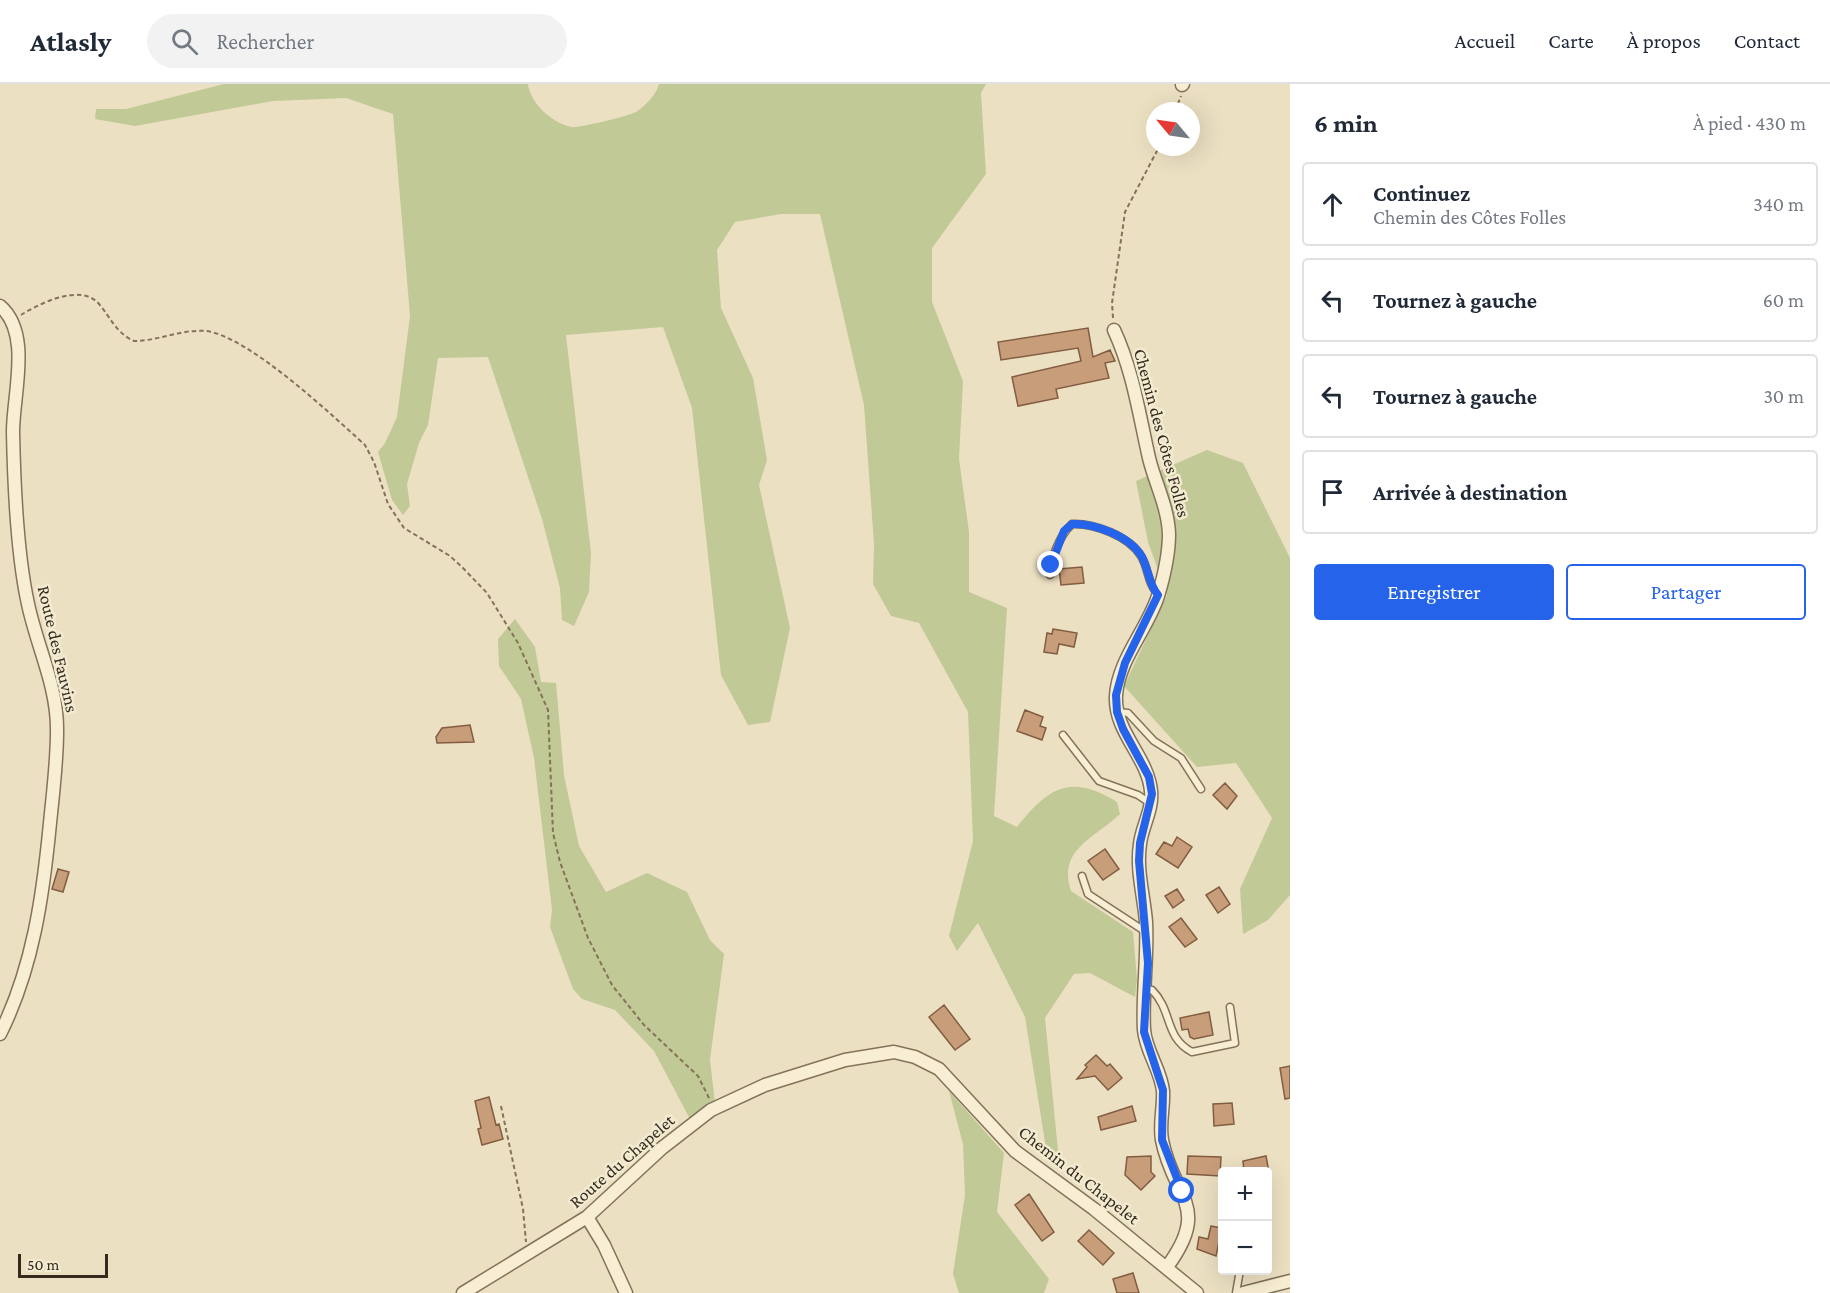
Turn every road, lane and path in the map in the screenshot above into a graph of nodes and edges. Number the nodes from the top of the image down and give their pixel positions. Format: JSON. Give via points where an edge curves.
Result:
{"nodes":[{"id":1,"x":1182,"y":85,"type":"edge"},
{"id":2,"x":1177,"y":102,"type":"edge"},
{"id":3,"x":1154,"y":156,"type":"edge"},
{"id":4,"x":0,"y":306,"type":"edge"},
{"id":5,"x":13,"y":321,"type":"junction"},
{"id":6,"x":1114,"y":330,"type":"joint"},
{"id":7,"x":1050,"y":575,"type":"dead end"},
{"id":8,"x":1158,"y":595,"type":"junction"},
{"id":9,"x":1117,"y":712,"type":"junction"},
{"id":10,"x":1064,"y":735,"type":"dead end"},
{"id":11,"x":1201,"y":789,"type":"dead end"},
{"id":12,"x":1150,"y":803,"type":"junction"},
{"id":13,"x":1082,"y":876,"type":"dead end"},
{"id":14,"x":1146,"y":932,"type":"junction"},
{"id":15,"x":1146,"y":990,"type":"junction"},
{"id":16,"x":1230,"y":1007,"type":"dead end"},
{"id":17,"x":0,"y":1034,"type":"edge"},
{"id":18,"x":501,"y":1106,"type":"dead end"},
{"id":19,"x":711,"y":1110,"type":"junction"},
{"id":20,"x":587,"y":1217,"type":"junction"},
{"id":21,"x":527,"y":1254,"type":"junction"},
{"id":22,"x":1167,"y":1267,"type":"junction"},
{"id":23,"x":1239,"y":1275,"type":"edge"},
{"id":24,"x":1290,"y":1281,"type":"edge"},
{"id":25,"x":463,"y":1293,"type":"edge"},
{"id":26,"x":626,"y":1293,"type":"edge"},
{"id":27,"x":1197,"y":1293,"type":"edge"},
{"id":28,"x":1236,"y":1293,"type":"edge"},
{"id":29,"x":1243,"y":1293,"type":"edge"}],
"edges":[{"from":1,"to":2,"type":"path"},
{"from":3,"to":6,"type":"path","via":[[1125,212],[1112,303]]},
{"from":4,"to":5,"type":"street","name":"Route des Fauvins"},
{"from":5,"to":17,"type":"street","name":"Route des Fauvins","via":[[19,346],[13,432],[23,571],[28,605],[52,684],[58,732],[39,918],[18,995]]},
{"from":5,"to":19,"type":"path","via":[[35,307],[85,295],[96,301],[120,333],[134,341],[193,331],[221,335],[255,355],[365,445],[388,504],[404,528],[461,566],[487,593],[518,643],[548,711],[553,833],[588,938],[601,967],[629,1007],[698,1076]]},
{"from":6,"to":8,"type":"street","name":"Chemin des Côtes Folles","via":[[1125,354],[1149,459],[1167,516],[1168,558]]},
{"from":7,"to":8,"type":"lane","via":[[1064,531],[1072,524],[1086,524],[1126,540],[1141,556],[1151,587]]},
{"from":8,"to":9,"type":"street","name":"Chemin des Côtes Folles","via":[[1119,679]]},
{"from":9,"to":11,"type":"lane","via":[[1128,712],[1154,741],[1181,758]]},
{"from":9,"to":12,"type":"street","name":"Chemin des Côtes Folles","via":[[1149,777]]},
{"from":10,"to":12,"type":"lane","via":[[1099,781]]},
{"from":12,"to":14,"type":"street","name":"Chemin des Côtes Folles","via":[[1139,861]]},
{"from":13,"to":14,"type":"lane","via":[[1088,894]]},
{"from":14,"to":15,"type":"street","name":"Chemin des Côtes Folles"},
{"from":15,"to":16,"type":"lane","via":[[1152,990],[1164,1005],[1174,1038],[1192,1052],[1235,1043]]},
{"from":15,"to":22,"type":"street","name":"Chemin des Côtes Folles","via":[[1144,1032],[1163,1090],[1162,1140],[1189,1209],[1186,1237]]},
{"from":18,"to":21,"type":"path","via":[[523,1209]]},
{"from":19,"to":20,"type":"street","name":"Route du Chapelet","via":[[662,1148]]},
{"from":19,"to":22,"type":"street","name":"Chemin du Chapelet","via":[[765,1085],[845,1060],[894,1052],[915,1057],[953,1081],[1015,1151]]},
{"from":20,"to":21,"type":"street","name":"Route du Chapelet"},
{"from":20,"to":26,"type":"street"},
{"from":21,"to":25,"type":"street","name":"Route du Chapelet"},
{"from":22,"to":27,"type":"street","name":"Chemin du Chapelet"},
{"from":23,"to":28,"type":"lane"},
{"from":24,"to":29,"type":"street"}]}
